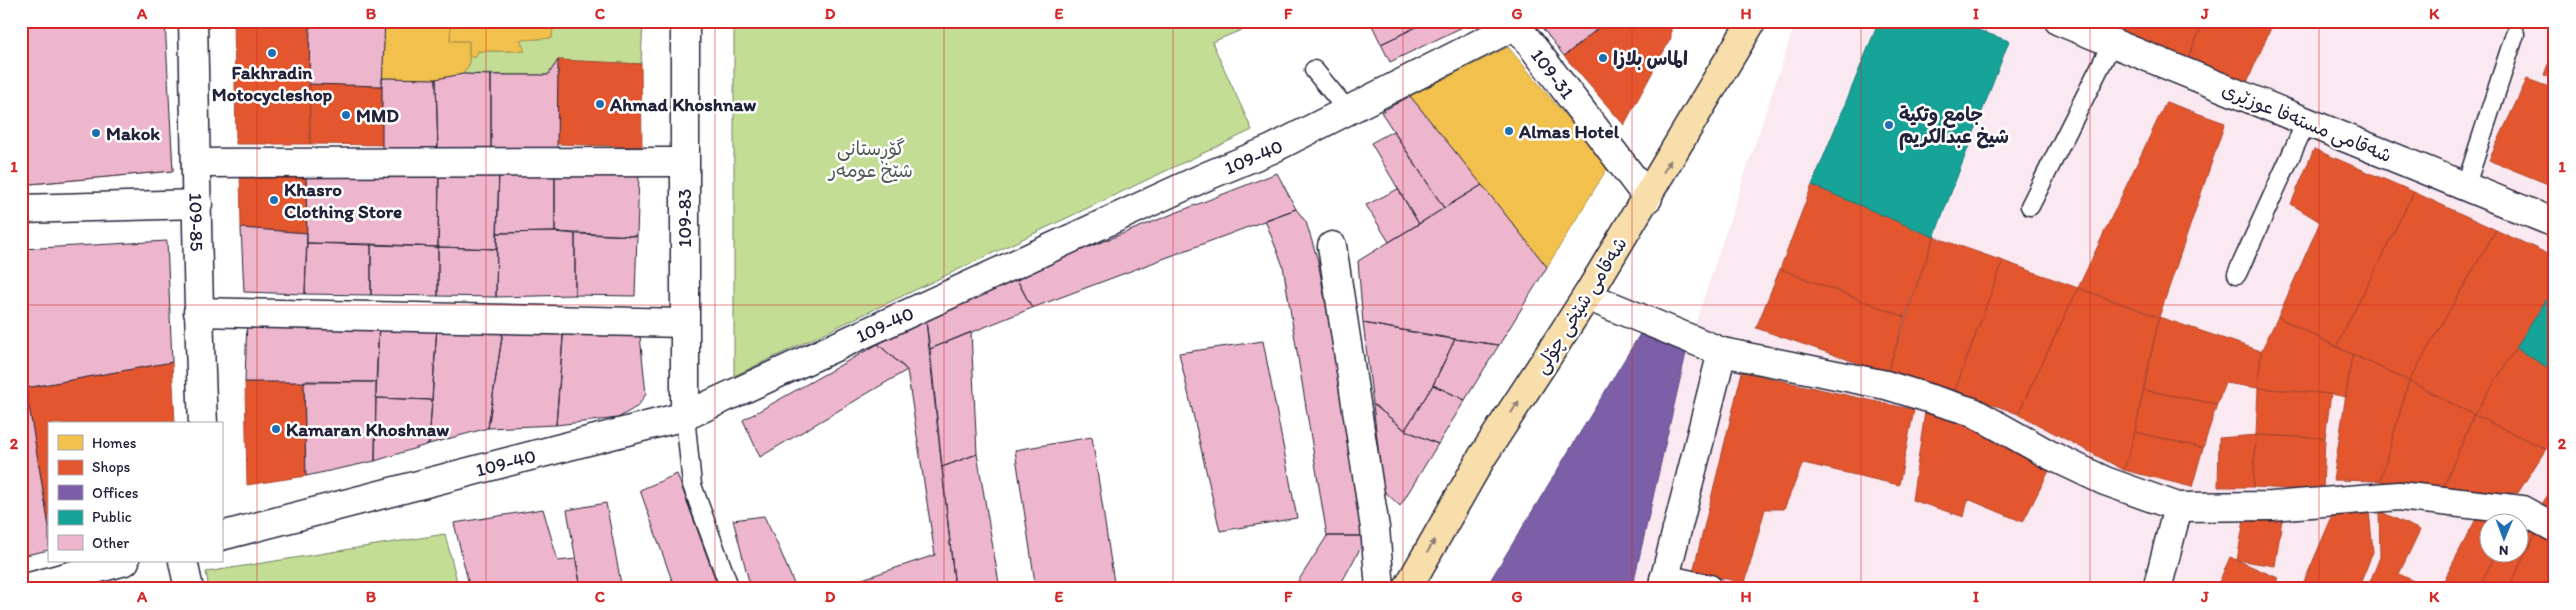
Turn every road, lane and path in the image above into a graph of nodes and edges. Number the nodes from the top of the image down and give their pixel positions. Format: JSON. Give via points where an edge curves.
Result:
{"nodes":[{"id":1,"x":193,"y":21,"type":"edge"},
{"id":2,"x":685,"y":21,"type":"edge"},
{"id":3,"x":1752,"y":21,"type":"edge"},
{"id":4,"x":2059,"y":21,"type":"edge"},
{"id":5,"x":1515,"y":23,"type":"edge"},
{"id":6,"x":2516,"y":34,"type":"dead end"},
{"id":7,"x":2112,"y":43,"type":"junction"},
{"id":8,"x":1314,"y":70,"type":"dead end"},
{"id":9,"x":1348,"y":111,"type":"junction"},
{"id":10,"x":2306,"y":122,"type":"junction"},
{"id":11,"x":684,"y":162,"type":"junction"},
{"id":12,"x":196,"y":163,"type":"junction"},
{"id":13,"x":2465,"y":188,"type":"junction"},
{"id":14,"x":1648,"y":198,"type":"junction"},
{"id":15,"x":198,"y":204,"type":"junction"},
{"id":16,"x":2030,"y":206,"type":"dead end"},
{"id":17,"x":21,"y":209,"type":"edge"},
{"id":18,"x":2555,"y":223,"type":"edge"},
{"id":19,"x":1332,"y":246,"type":"dead end"},
{"id":20,"x":2237,"y":274,"type":"dead end"},
{"id":21,"x":1587,"y":296,"type":"junction"},
{"id":22,"x":198,"y":312,"type":"junction"},
{"id":23,"x":684,"y":323,"type":"junction"},
{"id":24,"x":1722,"y":352,"type":"junction"},
{"id":25,"x":685,"y":416,"type":"junction"},
{"id":26,"x":203,"y":422,"type":"edge"},
{"id":27,"x":2178,"y":507,"type":"junction"},
{"id":28,"x":2555,"y":528,"type":"edge"},
{"id":29,"x":222,"y":536,"type":"edge"},
{"id":30,"x":121,"y":562,"type":"edge"},
{"id":31,"x":183,"y":562,"type":"edge"},
{"id":32,"x":1663,"y":584,"type":"edge"},
{"id":33,"x":22,"y":589,"type":"edge"},
{"id":34,"x":189,"y":589,"type":"edge"},
{"id":35,"x":730,"y":589,"type":"edge"},
{"id":36,"x":1380,"y":589,"type":"edge"},
{"id":37,"x":1407,"y":589,"type":"edge"},
{"id":38,"x":1709,"y":589,"type":"edge"},
{"id":39,"x":2157,"y":589,"type":"edge"}],
"edges":[{"from":1,"to":12,"type":"street","name":"109-85"},
{"from":2,"to":11,"type":"street","name":"109-83"},
{"from":14,"to":3,"type":"main road","name":"شەقامی شێخی چۆلی","one_way":true},
{"from":4,"to":7,"type":"street","name":"شەقامی مستەفا عوزێری"},
{"from":5,"to":9,"type":"street","name":"109-40"},
{"from":5,"to":14,"type":"street","name":"109-31"},
{"from":6,"to":13,"type":"lane"},
{"from":7,"to":10,"type":"street","name":"شەقامی مستەفا عوزێری"},
{"from":7,"to":16,"type":"lane"},
{"from":8,"to":9,"type":"lane"},
{"from":9,"to":25,"type":"street","name":"109-40","via":[[1272,149]]},
{"from":10,"to":13,"type":"street","name":"شەقامی مستەفا عوزێری"},
{"from":10,"to":20,"type":"lane"},
{"from":11,"to":12,"type":"street"},
{"from":11,"to":23,"type":"street","name":"109-83"},
{"from":12,"to":15,"type":"street","name":"109-85"},
{"from":13,"to":18,"type":"street","name":"شەقامی مستەفا عوزێری"},
{"from":14,"to":21,"type":"main road","name":"شەقامی شێخی چۆلی"},
{"from":15,"to":17,"type":"street"},
{"from":15,"to":22,"type":"street","name":"109-85"},
{"from":19,"to":36,"type":"street","via":[[1375,528]]},
{"from":21,"to":24,"type":"street"},
{"from":37,"to":21,"type":"main road","name":"شەقامی شێخی چۆلی","one_way":true,"via":[[1482,457]]},
{"from":22,"to":23,"type":"street"},
{"from":22,"to":26,"type":"street","name":"109-85"},
{"from":23,"to":25,"type":"street","name":"109-83"},
{"from":24,"to":27,"type":"street","via":[[1886,385],[1973,412],[2050,456],[2105,481]]},
{"from":24,"to":32,"type":"street"},
{"from":25,"to":29,"type":"street","name":"109-40"},
{"from":25,"to":35,"type":"lane","via":[[692,486]]},
{"from":27,"to":28,"type":"street","via":[[2272,506],[2398,496],[2522,510]]},
{"from":27,"to":39,"type":"street"},
{"from":30,"to":33,"type":"street"},
{"from":31,"to":34,"type":"street"},
{"from":32,"to":38,"type":"street"}]}
